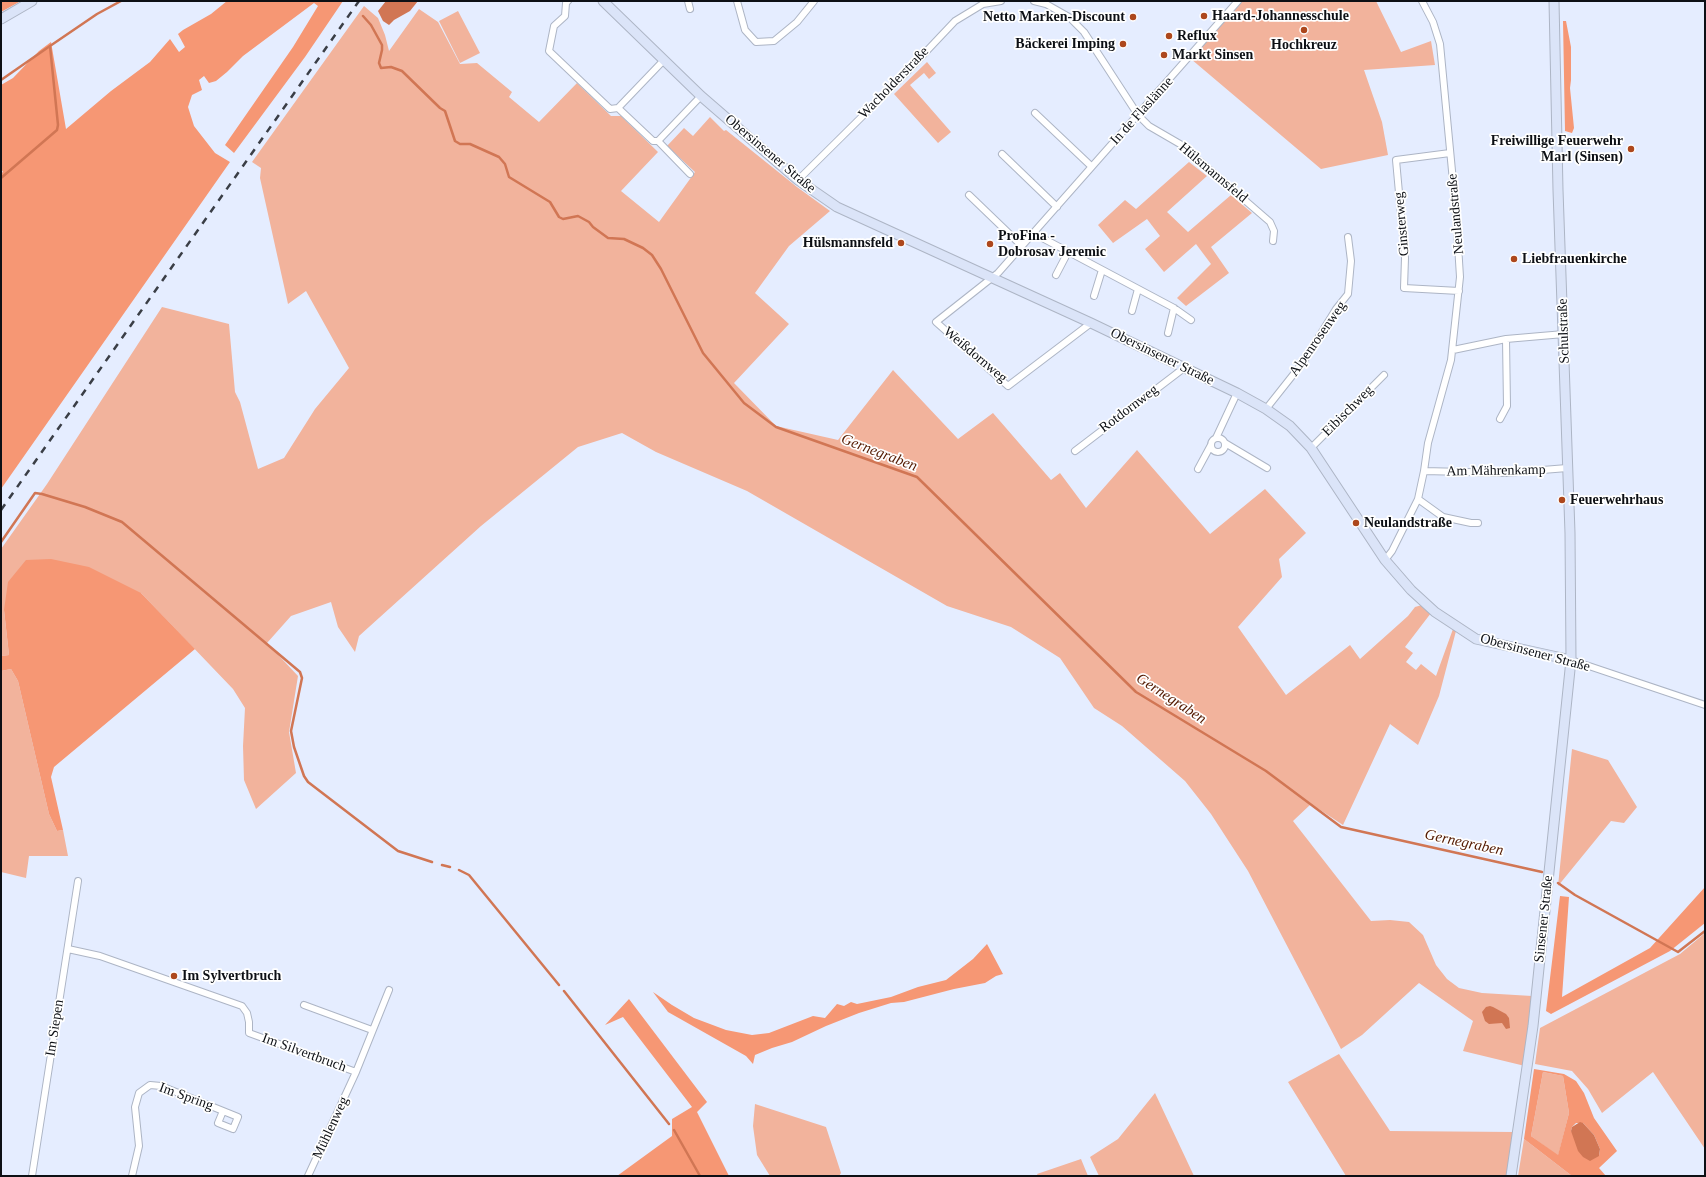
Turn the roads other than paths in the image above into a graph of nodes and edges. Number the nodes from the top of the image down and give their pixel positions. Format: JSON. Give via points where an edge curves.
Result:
{"nodes":[{"id":1,"x":32,"y":1,"type":"edge"},
{"id":2,"x":568,"y":1,"type":"edge"},
{"id":3,"x":603,"y":1,"type":"edge"},
{"id":4,"x":688,"y":1,"type":"edge"},
{"id":5,"x":738,"y":1,"type":"edge"},
{"id":6,"x":814,"y":1,"type":"edge"},
{"id":7,"x":1001,"y":1,"type":"edge"},
{"id":8,"x":1034,"y":1,"type":"edge"},
{"id":9,"x":1238,"y":1,"type":"edge"},
{"id":10,"x":1422,"y":1,"type":"edge"},
{"id":11,"x":1554,"y":1,"type":"edge"},
{"id":12,"x":690,"y":9,"type":"dead end"},
{"id":13,"x":1,"y":19,"type":"edge"},
{"id":14,"x":664,"y":60,"type":"junction"},
{"id":15,"x":701,"y":96,"type":"junction"},
{"id":16,"x":618,"y":108,"type":"junction"},
{"id":17,"x":1035,"y":113,"type":"dead end"},
{"id":18,"x":1138,"y":115,"type":"junction"},
{"id":19,"x":658,"y":141,"type":"junction"},
{"id":20,"x":1450,"y":153,"type":"junction"},
{"id":21,"x":1002,"y":154,"type":"dead end"},
{"id":22,"x":1091,"y":166,"type":"junction"},
{"id":23,"x":690,"y":174,"type":"dead end"},
{"id":24,"x":798,"y":180,"type":"junction"},
{"id":25,"x":969,"y":195,"type":"dead end"},
{"id":26,"x":1057,"y":207,"type":"junction"},
{"id":27,"x":1033,"y":233,"type":"junction"},
{"id":28,"x":1348,"y":237,"type":"dead end"},
{"id":29,"x":1273,"y":241,"type":"dead end"},
{"id":30,"x":1022,"y":246,"type":"junction"},
{"id":31,"x":1068,"y":252,"type":"junction"},
{"id":32,"x":1102,"y":270,"type":"junction"},
{"id":33,"x":1056,"y":275,"type":"dead end"},
{"id":34,"x":993,"y":278,"type":"junction"},
{"id":35,"x":1138,"y":289,"type":"junction"},
{"id":36,"x":1459,"y":291,"type":"junction"},
{"id":37,"x":1094,"y":296,"type":"dead end"},
{"id":38,"x":1174,"y":308,"type":"junction"},
{"id":39,"x":1132,"y":311,"type":"dead end"},
{"id":40,"x":1192,"y":320,"type":"dead end"},
{"id":41,"x":1091,"y":323,"type":"junction"},
{"id":42,"x":1168,"y":333,"type":"dead end"},
{"id":43,"x":1564,"y":334,"type":"junction"},
{"id":44,"x":1506,"y":340,"type":"junction"},
{"id":45,"x":1453,"y":350,"type":"junction"},
{"id":46,"x":1184,"y":368,"type":"junction"},
{"id":47,"x":1384,"y":375,"type":"dead end"},
{"id":48,"x":1237,"y":393,"type":"junction"},
{"id":49,"x":1266,"y":409,"type":"junction"},
{"id":50,"x":1500,"y":419,"type":"dead end"},
{"id":51,"x":1216,"y":438,"type":"junction"},
{"id":52,"x":1225,"y":443,"type":"junction"},
{"id":53,"x":1211,"y":444,"type":"junction"},
{"id":54,"x":1311,"y":448,"type":"junction"},
{"id":55,"x":1075,"y":451,"type":"dead end"},
{"id":56,"x":1267,"y":468,"type":"dead end"},
{"id":57,"x":1568,"y":468,"type":"junction"},
{"id":58,"x":1198,"y":470,"type":"dead end"},
{"id":59,"x":1424,"y":471,"type":"junction"},
{"id":60,"x":1418,"y":498,"type":"junction"},
{"id":61,"x":1478,"y":523,"type":"dead end"},
{"id":62,"x":1385,"y":560,"type":"junction"},
{"id":63,"x":1571,"y":660,"type":"junction"},
{"id":64,"x":1705,"y":705,"type":"edge"},
{"id":65,"x":78,"y":881,"type":"dead end"},
{"id":66,"x":68,"y":949,"type":"junction"},
{"id":67,"x":389,"y":990,"type":"dead end"},
{"id":68,"x":304,"y":1005,"type":"dead end"},
{"id":69,"x":372,"y":1030,"type":"junction"},
{"id":70,"x":356,"y":1072,"type":"junction"},
{"id":71,"x":223,"y":1111,"type":"dead end"},
{"id":72,"x":32,"y":1176,"type":"edge"},
{"id":73,"x":132,"y":1176,"type":"edge"},
{"id":74,"x":308,"y":1176,"type":"edge"},
{"id":75,"x":1511,"y":1176,"type":"edge"}],
"edges":[{"from":1,"to":13,"type":"main road"},
{"from":2,"to":16,"type":"street","via":[[565,16],[554,26],[549,51],[610,109]]},
{"from":3,"to":14,"type":"main road","name":"Obersinsener Straße"},
{"from":4,"to":12,"type":"street"},
{"from":5,"to":6,"type":"street","via":[[745,30],[756,42],[774,41],[797,22]]},
{"from":7,"to":24,"type":"street","name":"Wacholderstraße","via":[[983,4],[955,21]]},
{"from":8,"to":18,"type":"street","via":[[1046,4],[1069,17],[1084,32]]},
{"from":9,"to":18,"type":"street","name":"In de Flaslänne"},
{"from":10,"to":20,"type":"street","name":"Neulandstraße","via":[[1433,22],[1440,44]]},
{"from":11,"to":43,"type":"main road","name":"Schulstraße"},
{"from":14,"to":15,"type":"main road","name":"Obersinsener Straße"},
{"from":14,"to":16,"type":"street"},
{"from":15,"to":19,"type":"street"},
{"from":15,"to":24,"type":"main road","name":"Obersinsener Straße"},
{"from":16,"to":19,"type":"street","via":[[653,141]]},
{"from":17,"to":22,"type":"street"},
{"from":18,"to":22,"type":"street","name":"In de Flaslänne"},
{"from":18,"to":29,"type":"street","name":"Hülsmannsfeld","via":[[1149,126],[1180,144],[1270,222],[1274,231]]},
{"from":19,"to":23,"type":"street"},
{"from":20,"to":36,"type":"street","name":"Neulandstraße","via":[[1460,262]]},
{"from":20,"to":36,"type":"street","name":"Ginsterweg","via":[[1396,160],[1405,258],[1404,288]]},
{"from":21,"to":26,"type":"street"},
{"from":22,"to":26,"type":"street","name":"In de Flaslänne"},
{"from":24,"to":34,"type":"main road","name":"Obersinsener Straße","via":[[837,207]]},
{"from":25,"to":30,"type":"street"},
{"from":26,"to":27,"type":"street","name":"In de Flaslänne"},
{"from":27,"to":30,"type":"street","name":"In de Flaslänne"},
{"from":27,"to":31,"type":"street"},
{"from":28,"to":49,"type":"street","name":"Alpenrosenweg","via":[[1351,261],[1348,294],[1304,361]]},
{"from":30,"to":34,"type":"street","name":"In de Flaslänne"},
{"from":31,"to":32,"type":"street"},
{"from":31,"to":33,"type":"street"},
{"from":32,"to":35,"type":"street"},
{"from":32,"to":37,"type":"street"},
{"from":34,"to":41,"type":"main road","name":"Obersinsener Straße"},
{"from":34,"to":41,"type":"street","name":"Weißdornweg","via":[[936,322],[1008,386]]},
{"from":35,"to":38,"type":"street"},
{"from":35,"to":39,"type":"street"},
{"from":36,"to":45,"type":"street","name":"Neulandstraße"},
{"from":38,"to":40,"type":"street"},
{"from":38,"to":42,"type":"street"},
{"from":41,"to":46,"type":"main road","name":"Obersinsener Straße"},
{"from":43,"to":44,"type":"street"},
{"from":43,"to":57,"type":"main road","name":"Schulstraße"},
{"from":44,"to":45,"type":"street"},
{"from":44,"to":50,"type":"street","via":[[1507,406]]},
{"from":45,"to":59,"type":"street","name":"Neulandstraße","via":[[1428,443]]},
{"from":46,"to":48,"type":"main road","name":"Obersinsener Straße"},
{"from":46,"to":55,"type":"street","name":"Rotdornweg"},
{"from":47,"to":54,"type":"street","name":"Eibischweg"},
{"from":48,"to":49,"type":"main road","name":"Obersinsener Straße"},
{"from":48,"to":51,"type":"street"},
{"from":49,"to":54,"type":"main road","name":"Obersinsener Straße","via":[[1290,426]]},
{"from":51,"to":52,"type":"street","via":[[1221,438]]},
{"from":51,"to":53,"type":"street"},
{"from":52,"to":53,"type":"street","via":[[1225,448],[1218,452]]},
{"from":52,"to":56,"type":"street"},
{"from":53,"to":58,"type":"street"},
{"from":54,"to":62,"type":"main road","name":"Obersinsener Straße"},
{"from":57,"to":59,"type":"street","name":"Am Mährenkamp","via":[[1506,473]]},
{"from":57,"to":63,"type":"main road","name":"Schulstraße"},
{"from":59,"to":60,"type":"street","name":"Neulandstraße"},
{"from":60,"to":61,"type":"street","via":[[1443,517]]},
{"from":60,"to":62,"type":"street","name":"Neulandstraße"},
{"from":62,"to":63,"type":"main road","name":"Obersinsener Straße","via":[[1411,590],[1436,612],[1476,639]]},
{"from":63,"to":64,"type":"street","name":"Obersinsener Straße"},
{"from":63,"to":75,"type":"main road","name":"Sinsener Straße","via":[[1533,1026]]},
{"from":65,"to":66,"type":"street","name":"Im Siepen"},
{"from":66,"to":70,"type":"street","name":"Im Silvertbruch","via":[[100,956],[242,1006],[248,1017],[250,1033]]},
{"from":66,"to":72,"type":"street","name":"Im Siepen"},
{"from":67,"to":69,"type":"street","name":"Mühlenweg"},
{"from":68,"to":69,"type":"street"},
{"from":69,"to":70,"type":"street","name":"Mühlenweg"},
{"from":70,"to":74,"type":"street","name":"Mühlenweg"},
{"from":71,"to":73,"type":"street","name":"Im Spring","via":[[161,1086],[150,1085],[139,1093],[135,1108],[140,1146]]}]}
